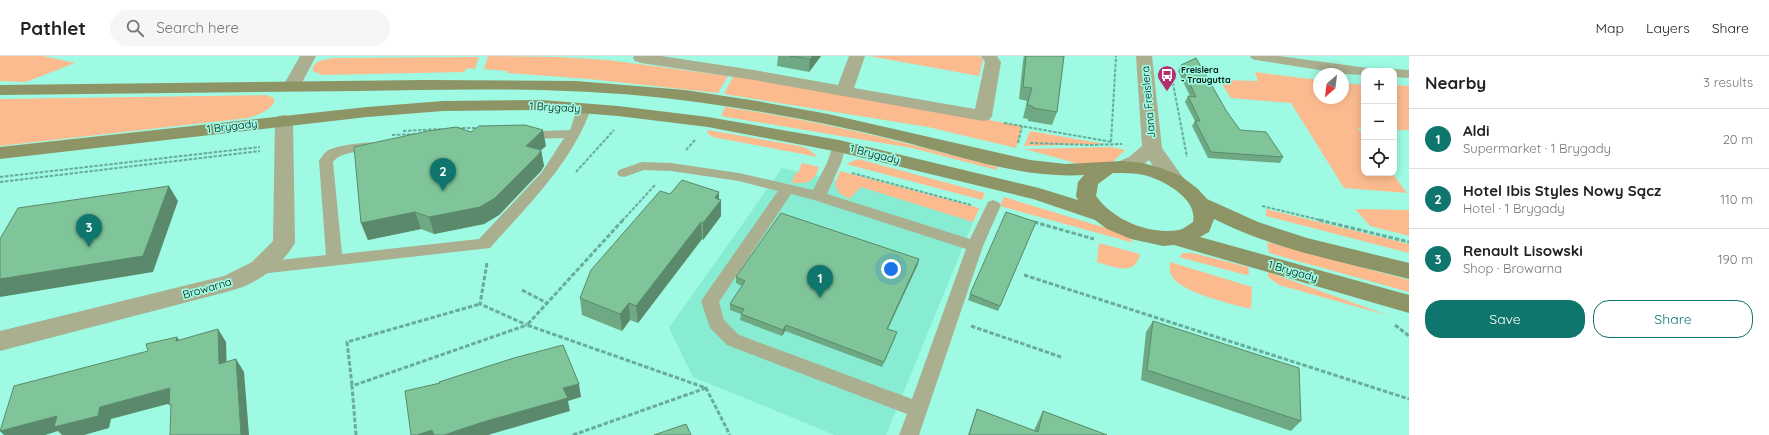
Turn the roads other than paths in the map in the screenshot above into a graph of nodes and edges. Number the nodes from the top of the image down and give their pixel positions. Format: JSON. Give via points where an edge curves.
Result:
{"nodes":[{"id":1,"x":308,"y":56,"type":"edge"},
{"id":2,"x":857,"y":56,"type":"edge"},
{"id":3,"x":989,"y":56,"type":"edge"},
{"id":4,"x":1144,"y":56,"type":"edge"},
{"id":5,"x":1256,"y":56,"type":"edge"},
{"id":6,"x":638,"y":57,"type":"edge"},
{"id":7,"x":1361,"y":71,"type":"edge"},
{"id":8,"x":1397,"y":73,"type":"edge"},
{"id":9,"x":1409,"y":74,"type":"edge"},
{"id":10,"x":0,"y":90,"type":"edge"},
{"id":11,"x":845,"y":90,"type":"junction"},
{"id":12,"x":288,"y":103,"type":"junction"},
{"id":13,"x":584,"y":109,"type":"junction"},
{"id":14,"x":574,"y":134,"type":"junction"},
{"id":15,"x":506,"y":136,"type":"edge"},
{"id":16,"x":387,"y":144,"type":"edge"},
{"id":17,"x":839,"y":146,"type":"junction"},
{"id":18,"x":1152,"y":148,"type":"junction"},
{"id":19,"x":0,"y":153,"type":"edge"},
{"id":20,"x":1114,"y":168,"type":"junction"},
{"id":21,"x":624,"y":173,"type":"dead end"},
{"id":22,"x":1177,"y":182,"type":"junction"},
{"id":23,"x":788,"y":188,"type":"junction"},
{"id":24,"x":818,"y":196,"type":"junction"},
{"id":25,"x":1201,"y":204,"type":"junction"},
{"id":26,"x":992,"y":208,"type":"road end"},
{"id":27,"x":1101,"y":215,"type":"junction"},
{"id":28,"x":1176,"y":238,"type":"junction"},
{"id":29,"x":976,"y":246,"type":"junction"},
{"id":30,"x":334,"y":260,"type":"junction"},
{"id":31,"x":260,"y":268,"type":"junction"},
{"id":32,"x":1409,"y":272,"type":"edge"},
{"id":33,"x":1409,"y":304,"type":"edge"},
{"id":34,"x":0,"y":341,"type":"edge"},
{"id":35,"x":919,"y":410,"type":"junction"},
{"id":36,"x":909,"y":435,"type":"edge"}],
"edges":[{"from":1,"to":12,"type":"street"},
{"from":2,"to":11,"type":"street"},
{"from":3,"to":11,"type":"street","via":[[993,62],[983,116]]},
{"from":4,"to":18,"type":"street","name":"Jana Freislera"},
{"from":5,"to":7,"type":"lane"},
{"from":6,"to":11,"type":"street"},
{"from":8,"to":9,"type":"lane"},
{"from":10,"to":12,"type":"street","name":"1 Brygady"},
{"from":12,"to":13,"type":"street","name":"1 Brygady","via":[[542,105]]},
{"from":12,"to":19,"type":"street","name":"1 Brygady"},
{"from":12,"to":20,"type":"street","name":"1 Brygady","via":[[464,85],[576,86],[722,100],[804,114],[910,136],[1008,162],[1041,168]]},
{"from":12,"to":31,"type":"street","name":"Browarna","via":[[284,243]]},
{"from":13,"to":14,"type":"lane"},
{"from":13,"to":17,"type":"street","name":"1 Brygady","via":[[708,122]]},
{"from":14,"to":15,"type":"lane"},
{"from":14,"to":30,"type":"lane","via":[[547,175],[484,244]]},
{"from":16,"to":30,"type":"lane","via":[[353,148],[332,154],[326,161]]},
{"from":17,"to":24,"type":"lane","via":[[832,168]]},
{"from":17,"to":27,"type":"street","name":"1 Brygady","via":[[1039,194]]},
{"from":18,"to":20,"type":"street","name":"Jana Freislera","via":[[1136,161]]},
{"from":18,"to":22,"type":"street","name":"Jana Freislera"},
{"from":20,"to":22,"type":"street","name":"1 Brygady","via":[[1140,169]]},
{"from":20,"to":27,"type":"street","via":[[1094,174],[1086,182],[1085,192],[1090,204]]},
{"from":21,"to":23,"type":"lane","via":[[642,166],[671,167]]},
{"from":22,"to":25,"type":"street","name":"1 Brygady"},
{"from":23,"to":24,"type":"lane"},
{"from":23,"to":35,"type":"lane","via":[[710,301],[716,323],[733,340]]},
{"from":24,"to":29,"type":"lane"},
{"from":25,"to":28,"type":"street","via":[[1204,216],[1202,226],[1192,234]]},
{"from":25,"to":32,"type":"street","via":[[1225,218],[1257,230]]},
{"from":26,"to":29,"type":"lane"},
{"from":27,"to":28,"type":"street","via":[[1117,226],[1136,234]]},
{"from":28,"to":33,"type":"street","name":"1 Brygady"},
{"from":29,"to":35,"type":"lane"},
{"from":30,"to":31,"type":"lane"},
{"from":31,"to":34,"type":"street","name":"Browarna","via":[[230,283]]},
{"from":35,"to":36,"type":"lane"}]}
